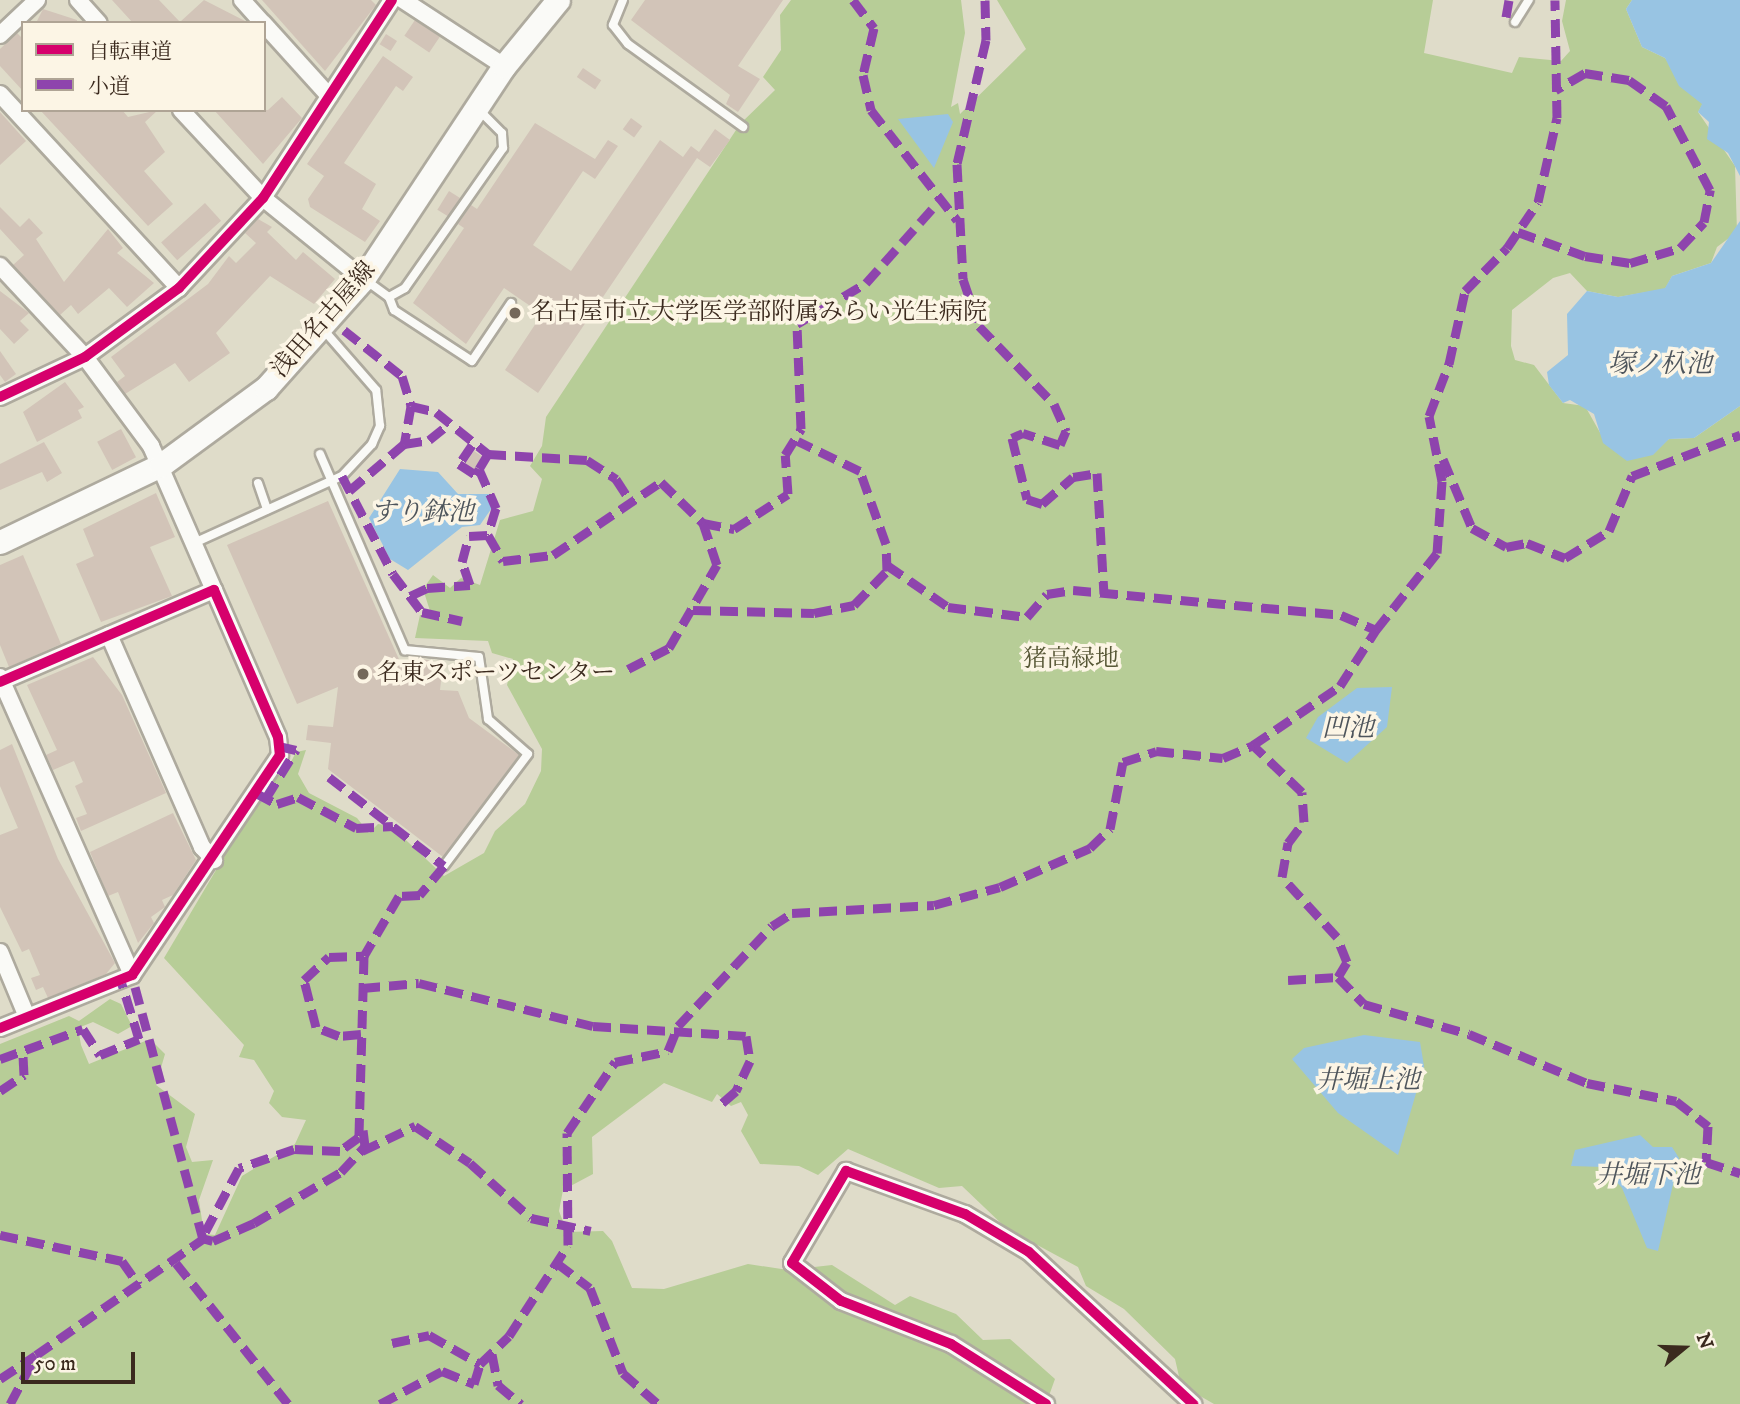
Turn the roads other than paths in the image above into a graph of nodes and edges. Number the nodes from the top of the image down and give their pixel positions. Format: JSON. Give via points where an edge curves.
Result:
{"nodes":[{"id":1,"x":37,"y":0,"type":"edge"},
{"id":2,"x":78,"y":0,"type":"edge"},
{"id":3,"x":242,"y":0,"type":"edge"},
{"id":4,"x":393,"y":0,"type":"edge"},
{"id":5,"x":403,"y":0,"type":"edge"},
{"id":6,"x":558,"y":0,"type":"edge"},
{"id":7,"x":624,"y":0,"type":"edge"},
{"id":8,"x":1529,"y":0,"type":"edge"},
{"id":9,"x":97,"y":21,"type":"edge"},
{"id":10,"x":262,"y":21,"type":"edge"},
{"id":11,"x":1515,"y":22,"type":"dead end"},
{"id":12,"x":266,"y":25,"type":"edge"},
{"id":13,"x":0,"y":35,"type":"edge"},
{"id":14,"x":505,"y":66,"type":"junction"},
{"id":15,"x":0,"y":94,"type":"edge"},
{"id":16,"x":329,"y":96,"type":"junction"},
{"id":17,"x":477,"y":109,"type":"junction"},
{"id":18,"x":183,"y":112,"type":"edge"},
{"id":19,"x":743,"y":127,"type":"dead end"},
{"id":20,"x":263,"y":198,"type":"junction"},
{"id":21,"x":0,"y":266,"type":"edge"},
{"id":22,"x":363,"y":279,"type":"junction"},
{"id":23,"x":179,"y":288,"type":"junction"},
{"id":24,"x":389,"y":297,"type":"junction"},
{"id":25,"x":511,"y":303,"type":"dead end"},
{"id":26,"x":322,"y":328,"type":"junction"},
{"id":27,"x":85,"y":357,"type":"junction"},
{"id":28,"x":0,"y":397,"type":"edge"},
{"id":29,"x":320,"y":454,"type":"dead end"},
{"id":30,"x":161,"y":464,"type":"junction"},
{"id":31,"x":330,"y":481,"type":"junction"},
{"id":32,"x":258,"y":483,"type":"dead end"},
{"id":33,"x":267,"y":509,"type":"junction"},
{"id":34,"x":0,"y":542,"type":"edge"},
{"id":35,"x":194,"y":542,"type":"junction"},
{"id":36,"x":214,"y":590,"type":"junction"},
{"id":37,"x":109,"y":635,"type":"junction"},
{"id":38,"x":1,"y":680,"type":"edge"},
{"id":39,"x":214,"y":860,"type":"junction"},
{"id":40,"x":444,"y":866,"type":"dead end"},
{"id":41,"x":0,"y":952,"type":"edge"},
{"id":42,"x":132,"y":975,"type":"junction"},
{"id":43,"x":27,"y":1017,"type":"junction"},
{"id":44,"x":0,"y":1028,"type":"edge"},
{"id":45,"x":1185,"y":1401,"type":"edge"},
{"id":46,"x":1046,"y":1404,"type":"edge"}],
"edges":[{"from":1,"to":13,"type":"street"},
{"from":2,"to":9,"type":"street"},
{"from":3,"to":10,"type":"street"},
{"from":4,"to":16,"type":"street"},
{"from":5,"to":14,"type":"street"},
{"from":6,"to":14,"type":"main road","name":"浅田名古屋線"},
{"from":7,"to":19,"type":"lane","via":[[612,25],[628,44]]},
{"from":8,"to":11,"type":"lane"},
{"from":12,"to":16,"type":"street"},
{"from":14,"to":17,"type":"main road","name":"浅田名古屋線"},
{"from":15,"to":23,"type":"street"},
{"from":16,"to":20,"type":"street"},
{"from":17,"to":22,"type":"main road","name":"浅田名古屋線"},
{"from":17,"to":24,"type":"lane","via":[[502,133],[503,148],[404,288]]},
{"from":18,"to":20,"type":"street"},
{"from":20,"to":22,"type":"street"},
{"from":20,"to":23,"type":"street"},
{"from":21,"to":27,"type":"street"},
{"from":22,"to":24,"type":"lane"},
{"from":22,"to":26,"type":"main road","name":"浅田名古屋線"},
{"from":23,"to":27,"type":"street"},
{"from":24,"to":25,"type":"lane","via":[[394,310],[472,361]]},
{"from":26,"to":30,"type":"main road","name":"浅田名古屋線","via":[[237,412]]},
{"from":26,"to":31,"type":"lane","via":[[367,377],[381,408],[372,444]]},
{"from":27,"to":28,"type":"street"},
{"from":27,"to":30,"type":"street"},
{"from":29,"to":31,"type":"lane"},
{"from":30,"to":34,"type":"main road","name":"浅田名古屋線"},
{"from":30,"to":35,"type":"street"},
{"from":31,"to":33,"type":"lane"},
{"from":31,"to":40,"type":"lane","via":[[405,650],[479,657],[488,719],[528,754]]},
{"from":32,"to":33,"type":"lane"},
{"from":33,"to":35,"type":"lane"},
{"from":35,"to":36,"type":"street"},
{"from":36,"to":37,"type":"street"},
{"from":36,"to":39,"type":"street","via":[[278,737],[280,755]]},
{"from":37,"to":38,"type":"street"},
{"from":37,"to":39,"type":"street","via":[[202,846]]},
{"from":38,"to":42,"type":"street"},
{"from":39,"to":42,"type":"street"},
{"from":41,"to":43,"type":"street"},
{"from":42,"to":43,"type":"street"},
{"from":43,"to":44,"type":"street"},
{"from":45,"to":46,"type":"street","via":[[1029,1252],[965,1214],[846,1171],[792,1264],[841,1301],[951,1344]]}]}
